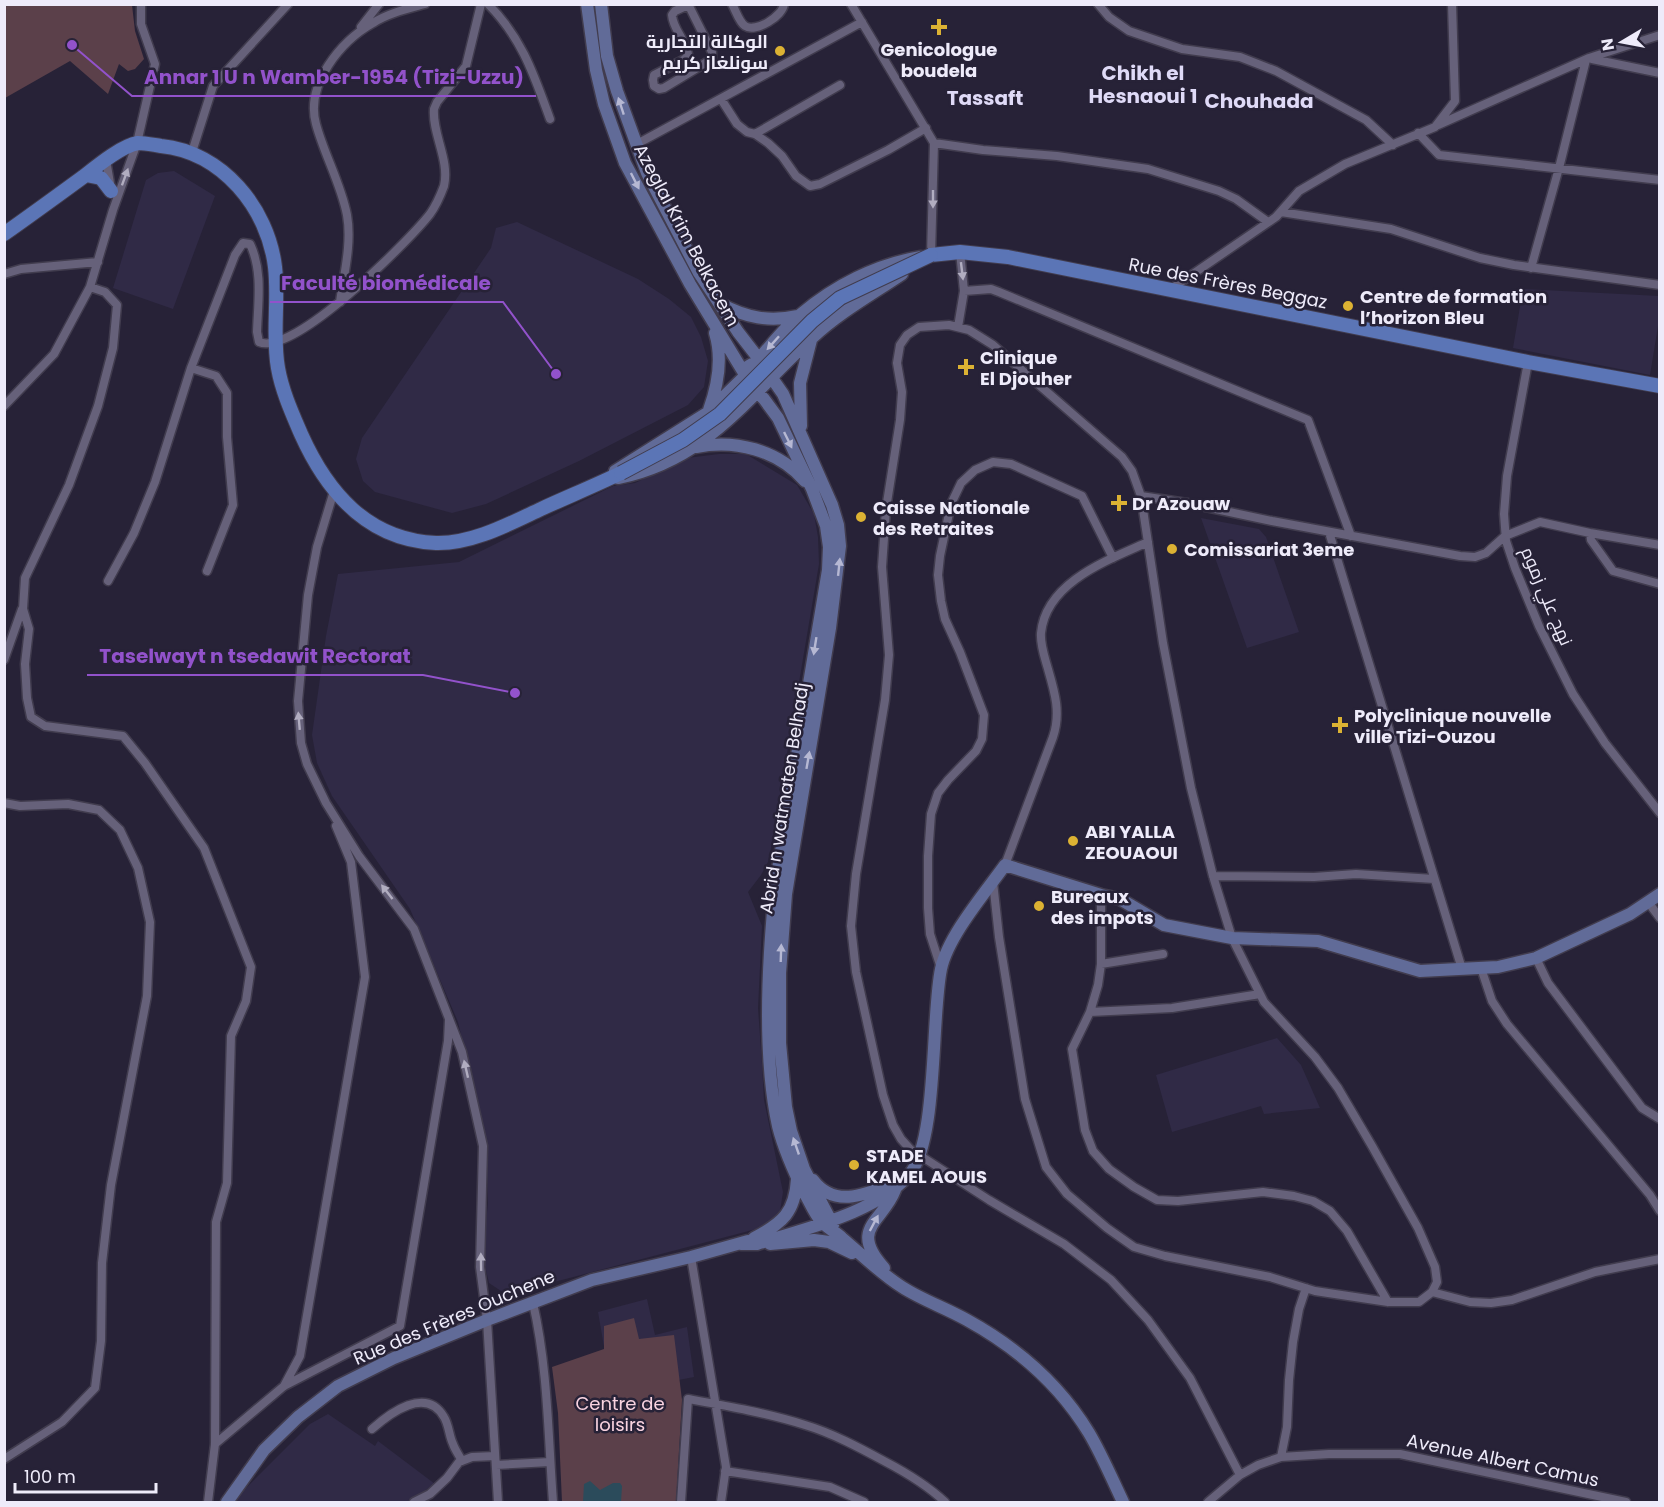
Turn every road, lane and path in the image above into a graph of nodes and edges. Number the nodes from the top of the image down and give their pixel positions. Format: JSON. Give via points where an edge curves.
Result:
{"nodes":[{"id":1,"x":141,"y":4,"type":"edge"},
{"id":2,"x":288,"y":4,"type":"edge"},
{"id":3,"x":379,"y":4,"type":"edge"},
{"id":4,"x":425,"y":4,"type":"edge"},
{"id":5,"x":481,"y":4,"type":"edge"},
{"id":6,"x":488,"y":4,"type":"edge"},
{"id":7,"x":587,"y":4,"type":"edge"},
{"id":8,"x":601,"y":4,"type":"edge"},
{"id":9,"x":732,"y":4,"type":"edge"},
{"id":10,"x":784,"y":4,"type":"edge"},
{"id":11,"x":852,"y":4,"type":"edge"},
{"id":12,"x":1098,"y":4,"type":"edge"},
{"id":13,"x":1452,"y":4,"type":"edge"},
{"id":14,"x":688,"y":5,"type":"edge"},
{"id":15,"x":861,"y":22,"type":"junction"},
{"id":16,"x":1659,"y":35,"type":"edge"},
{"id":17,"x":354,"y":37,"type":"junction"},
{"id":18,"x":1588,"y":59,"type":"junction"},
{"id":19,"x":1659,"y":73,"type":"edge"},
{"id":20,"x":840,"y":86,"type":"dead end"},
{"id":21,"x":721,"y":99,"type":"junction"},
{"id":22,"x":550,"y":119,"type":"dead end"},
{"id":23,"x":1435,"y":127,"type":"junction"},
{"id":24,"x":926,"y":128,"type":"junction"},
{"id":25,"x":1418,"y":133,"type":"junction"},
{"id":26,"x":755,"y":134,"type":"junction"},
{"id":27,"x":137,"y":143,"type":"junction"},
{"id":28,"x":933,"y":143,"type":"junction"},
{"id":29,"x":635,"y":145,"type":"junction"},
{"id":30,"x":1393,"y":145,"type":"junction"},
{"id":31,"x":192,"y":152,"type":"junction"},
{"id":32,"x":106,"y":160,"type":"junction"},
{"id":33,"x":1559,"y":168,"type":"junction"},
{"id":34,"x":86,"y":175,"type":"junction"},
{"id":35,"x":1659,"y":180,"type":"edge"},
{"id":36,"x":111,"y":191,"type":"junction"},
{"id":37,"x":113,"y":210,"type":"junction"},
{"id":38,"x":1281,"y":212,"type":"junction"},
{"id":39,"x":1268,"y":222,"type":"junction"},
{"id":40,"x":4,"y":234,"type":"edge"},
{"id":41,"x":960,"y":252,"type":"junction"},
{"id":42,"x":931,"y":255,"type":"junction"},
{"id":43,"x":98,"y":261,"type":"junction"},
{"id":44,"x":1531,"y":268,"type":"junction"},
{"id":45,"x":4,"y":274,"type":"edge"},
{"id":46,"x":1659,"y":285,"type":"edge"},
{"id":47,"x":90,"y":287,"type":"junction"},
{"id":48,"x":1170,"y":290,"type":"junction"},
{"id":49,"x":964,"y":291,"type":"junction"},
{"id":50,"x":340,"y":302,"type":"junction"},
{"id":51,"x":717,"y":302,"type":"junction"},
{"id":52,"x":798,"y":316,"type":"junction"},
{"id":53,"x":711,"y":321,"type":"junction"},
{"id":54,"x":958,"y":327,"type":"junction"},
{"id":55,"x":812,"y":338,"type":"junction"},
{"id":56,"x":276,"y":344,"type":"junction"},
{"id":57,"x":1528,"y":362,"type":"junction"},
{"id":58,"x":191,"y":368,"type":"junction"},
{"id":59,"x":758,"y":375,"type":"junction"},
{"id":60,"x":1659,"y":386,"type":"edge"},
{"id":61,"x":4,"y":406,"type":"edge"},
{"id":62,"x":707,"y":413,"type":"junction"},
{"id":63,"x":804,"y":444,"type":"junction"},
{"id":64,"x":692,"y":448,"type":"junction"},
{"id":65,"x":614,"y":476,"type":"junction"},
{"id":66,"x":812,"y":489,"type":"junction"},
{"id":67,"x":334,"y":491,"type":"junction"},
{"id":68,"x":1142,"y":495,"type":"junction"},
{"id":69,"x":1329,"y":532,"type":"junction"},
{"id":70,"x":1590,"y":534,"type":"junction"},
{"id":71,"x":1351,"y":536,"type":"junction"},
{"id":72,"x":1505,"y":536,"type":"junction"},
{"id":73,"x":1148,"y":542,"type":"junction"},
{"id":74,"x":1659,"y":545,"type":"edge"},
{"id":75,"x":1113,"y":558,"type":"junction"},
{"id":76,"x":207,"y":571,"type":"dead end"},
{"id":77,"x":108,"y":581,"type":"dead end"},
{"id":78,"x":1659,"y":584,"type":"edge"},
{"id":79,"x":23,"y":609,"type":"junction"},
{"id":80,"x":4,"y":660,"type":"edge"},
{"id":81,"x":4,"y":803,"type":"edge"},
{"id":82,"x":326,"y":803,"type":"junction"},
{"id":83,"x":1659,"y":813,"type":"edge"},
{"id":84,"x":1005,"y":865,"type":"junction"},
{"id":85,"x":1213,"y":876,"type":"junction"},
{"id":86,"x":1434,"y":879,"type":"junction"},
{"id":87,"x":993,"y":882,"type":"junction"},
{"id":88,"x":1659,"y":894,"type":"edge"},
{"id":89,"x":1101,"y":895,"type":"junction"},
{"id":90,"x":1648,"y":902,"type":"junction"},
{"id":91,"x":1659,"y":918,"type":"edge"},
{"id":92,"x":1232,"y":938,"type":"junction"},
{"id":93,"x":1163,"y":954,"type":"dead end"},
{"id":94,"x":1536,"y":958,"type":"junction"},
{"id":95,"x":1101,"y":964,"type":"junction"},
{"id":96,"x":1481,"y":968,"type":"junction"},
{"id":97,"x":941,"y":969,"type":"junction"},
{"id":98,"x":1462,"y":969,"type":"junction"},
{"id":99,"x":1260,"y":994,"type":"junction"},
{"id":100,"x":1090,"y":1012,"type":"junction"},
{"id":101,"x":449,"y":1015,"type":"junction"},
{"id":102,"x":1659,"y":1119,"type":"edge"},
{"id":103,"x":920,"y":1156,"type":"junction"},
{"id":104,"x":800,"y":1173,"type":"junction"},
{"id":105,"x":895,"y":1185,"type":"junction"},
{"id":106,"x":1659,"y":1211,"type":"edge"},
{"id":107,"x":824,"y":1218,"type":"junction"},
{"id":108,"x":756,"y":1241,"type":"junction"},
{"id":109,"x":691,"y":1257,"type":"junction"},
{"id":110,"x":865,"y":1259,"type":"junction"},
{"id":111,"x":1659,"y":1260,"type":"edge"},
{"id":112,"x":904,"y":1288,"type":"junction"},
{"id":113,"x":1306,"y":1288,"type":"junction"},
{"id":114,"x":1432,"y":1292,"type":"junction"},
{"id":115,"x":533,"y":1302,"type":"junction"},
{"id":116,"x":1388,"y":1302,"type":"junction"},
{"id":117,"x":487,"y":1320,"type":"junction"},
{"id":118,"x":284,"y":1386,"type":"junction"},
{"id":119,"x":717,"y":1404,"type":"junction"},
{"id":120,"x":372,"y":1430,"type":"dead end"},
{"id":121,"x":215,"y":1444,"type":"junction"},
{"id":122,"x":1281,"y":1457,"type":"junction"},
{"id":123,"x":4,"y":1459,"type":"edge"},
{"id":124,"x":462,"y":1461,"type":"junction"},
{"id":125,"x":495,"y":1461,"type":"junction"},
{"id":126,"x":550,"y":1462,"type":"junction"},
{"id":127,"x":725,"y":1471,"type":"junction"},
{"id":128,"x":1240,"y":1475,"type":"junction"},
{"id":129,"x":943,"y":1502,"type":"edge"},
{"id":130,"x":208,"y":1503,"type":"edge"},
{"id":131,"x":227,"y":1503,"type":"edge"},
{"id":132,"x":414,"y":1503,"type":"edge"},
{"id":133,"x":498,"y":1503,"type":"edge"},
{"id":134,"x":553,"y":1503,"type":"edge"},
{"id":135,"x":681,"y":1503,"type":"edge"},
{"id":136,"x":721,"y":1503,"type":"edge"},
{"id":137,"x":864,"y":1503,"type":"edge"},
{"id":138,"x":1123,"y":1503,"type":"edge"},
{"id":139,"x":1208,"y":1503,"type":"edge"},
{"id":140,"x":1626,"y":1503,"type":"edge"}],
"edges":[{"from":1,"to":27,"type":"street","via":[[141,24],[155,64]]},
{"from":2,"to":31,"type":"street","via":[[213,86]]},
{"from":3,"to":17,"type":"street"},
{"from":4,"to":17,"type":"street","via":[[375,22]]},
{"from":5,"to":50,"type":"street","via":[[466,66],[434,109],[445,173],[432,212],[400,249]]},
{"from":6,"to":22,"type":"street","via":[[528,59]]},
{"from":7,"to":53,"type":"main road","name":"Azeglal Krim Belkacem","one_way":true,"via":[[604,104],[623,156]]},
{"from":29,"to":8,"type":"main road","name":"Azeglal Krim Belkacem","one_way":true,"via":[[607,56]]},
{"from":9,"to":10,"type":"street","via":[[746,27],[752,28],[780,15]]},
{"from":11,"to":15,"type":"street"},
{"from":12,"to":30,"type":"street","via":[[1129,31],[1182,49],[1240,57],[1276,72],[1366,120]]},
{"from":13,"to":23,"type":"street","via":[[1455,101]]},
{"from":14,"to":14,"type":"street","via":[[712,59],[658,89],[654,86],[654,75],[688,54],[672,21],[675,11]]},
{"from":15,"to":21,"type":"street"},
{"from":15,"to":24,"type":"street"},
{"from":16,"to":18,"type":"street"},
{"from":17,"to":50,"type":"street","via":[[331,62],[314,100],[316,123],[347,216]]},
{"from":18,"to":19,"type":"street"},
{"from":18,"to":23,"type":"street"},
{"from":18,"to":33,"type":"street"},
{"from":20,"to":26,"type":"street"},
{"from":21,"to":26,"type":"street","via":[[737,124]]},
{"from":21,"to":29,"type":"street"},
{"from":23,"to":25,"type":"street"},
{"from":24,"to":26,"type":"street","via":[[810,186]]},
{"from":24,"to":28,"type":"street"},
{"from":25,"to":30,"type":"street"},
{"from":25,"to":33,"type":"street","via":[[1439,155]]},
{"from":27,"to":31,"type":"main road"},
{"from":27,"to":32,"type":"main road"},
{"from":37,"to":27,"type":"street","one_way":true},
{"from":28,"to":39,"type":"street","via":[[1148,169],[1227,195]]},
{"from":28,"to":42,"type":"street","one_way":true},
{"from":29,"to":51,"type":"main road","name":"Azeglal Krim Belkacem","via":[[682,243]]},
{"from":30,"to":38,"type":"street","via":[[1346,164],[1299,191]]},
{"from":31,"to":56,"type":"main road","via":[[217,166],[238,186],[268,237],[275,265]]},
{"from":32,"to":34,"type":"main road"},
{"from":32,"to":36,"type":"street"},
{"from":33,"to":35,"type":"street"},
{"from":33,"to":44,"type":"street"},
{"from":34,"to":36,"type":"main road","via":[[101,178]]},
{"from":34,"to":40,"type":"main road"},
{"from":36,"to":37,"type":"street"},
{"from":37,"to":43,"type":"street"},
{"from":38,"to":39,"type":"street"},
{"from":38,"to":44,"type":"street","via":[[1391,230],[1480,258]]},
{"from":39,"to":48,"type":"street"},
{"from":41,"to":42,"type":"main road","name":"Rue des Frères Beggaz"},
{"from":41,"to":48,"type":"main road","name":"Rue des Frères Beggaz","via":[[1008,257]]},
{"from":41,"to":49,"type":"street","one_way":true},
{"from":42,"to":52,"type":"main road","via":[[881,266]]},
{"from":42,"to":55,"type":"main road","via":[[840,314]]},
{"from":42,"to":65,"type":"main road","name":"Rue des Frères Beggaz","bridge":true,"via":[[840,298],[720,414],[682,440]]},
{"from":43,"to":45,"type":"street"},
{"from":43,"to":47,"type":"street"},
{"from":44,"to":46,"type":"street"},
{"from":47,"to":61,"type":"street","via":[[54,354]]},
{"from":47,"to":79,"type":"street","via":[[105,292],[117,305],[113,348],[98,406],[69,485],[26,578]]},
{"from":48,"to":57,"type":"main road","name":"Rue des Frères Beggaz"},
{"from":49,"to":54,"type":"street"},
{"from":49,"to":71,"type":"street","via":[[999,292],[1308,420]]},
{"from":50,"to":56,"type":"street"},
{"from":51,"to":52,"type":"main road","via":[[764,320]]},
{"from":51,"to":59,"type":"main road","name":"Azeglal Krim Belkacem"},
{"from":52,"to":59,"type":"main road","one_way":true},
{"from":53,"to":59,"type":"main road","name":"Azeglal Krim Belkacem"},
{"from":53,"to":62,"type":"main road","via":[[717,339],[719,376]]},
{"from":54,"to":68,"type":"street","via":[[993,345],[1122,457]]},
{"from":54,"to":103,"type":"street","via":[[919,327],[907,334],[898,354],[900,420],[886,509],[882,567],[889,655],[851,926],[858,983],[883,1095],[901,1139]]},
{"from":55,"to":59,"type":"main road"},
{"from":55,"to":63,"type":"main road","via":[[800,383],[799,414]]},
{"from":56,"to":58,"type":"street","via":[[260,342],[259,272],[250,244],[243,243]]},
{"from":56,"to":67,"type":"main road","via":[[278,368],[295,420]]},
{"from":57,"to":60,"type":"main road","name":"Rue des Frères Beggaz"},
{"from":57,"to":72,"type":"street","name":"نهج علي زموم","via":[[1507,476]]},
{"from":58,"to":76,"type":"street","via":[[216,376],[226,393],[233,505]]},
{"from":58,"to":77,"type":"street","via":[[155,482]]},
{"from":59,"to":62,"type":"main road"},
{"from":59,"to":63,"type":"main road","name":"Abrid n watmaten Belhadj","via":[[783,394]]},
{"from":59,"to":64,"type":"main road","via":[[724,425]]},
{"from":59,"to":66,"type":"main road","one_way":true},
{"from":62,"to":65,"type":"main road","via":[[623,464]]},
{"from":104,"to":63,"type":"main road","name":"Abrid n watmaten Belhadj","one_way":true,"via":[[782,1077],[782,925],[840,546],[832,505]]},
{"from":64,"to":65,"type":"main road","via":[[652,468]]},
{"from":64,"to":66,"type":"main road","via":[[721,444],[758,450],[791,468]]},
{"from":65,"to":67,"type":"main road","via":[[493,531],[437,543],[384,530],[358,515]]},
{"from":66,"to":104,"type":"main road","one_way":true,"via":[[826,526],[828,570],[776,881],[768,1004],[774,1104],[779,1128]]},
{"from":82,"to":67,"type":"street","one_way":true,"via":[[301,743],[298,700],[312,572]]},
{"from":68,"to":69,"type":"street"},
{"from":68,"to":73,"type":"street"},
{"from":69,"to":71,"type":"street"},
{"from":69,"to":86,"type":"street"},
{"from":70,"to":72,"type":"street","via":[[1540,522]]},
{"from":70,"to":74,"type":"street"},
{"from":70,"to":78,"type":"street","via":[[1614,571]]},
{"from":71,"to":72,"type":"street","via":[[1475,557],[1486,554]]},
{"from":72,"to":83,"type":"street","name":"نهج علي زموم","via":[[1535,616],[1573,694]]},
{"from":73,"to":75,"type":"street"},
{"from":73,"to":85,"type":"street","via":[[1163,642]]},
{"from":75,"to":84,"type":"street","via":[[1067,586],[1044,618],[1041,636],[1058,720]]},
{"from":75,"to":97,"type":"street","via":[[1082,496],[1011,464],[993,462],[975,470],[961,483],[951,504],[940,556],[940,601],[984,715],[982,740],[943,786],[931,814],[928,908],[934,951]]},
{"from":79,"to":80,"type":"street"},
{"from":79,"to":121,"type":"street","via":[[29,629],[25,664],[31,717],[45,726],[123,736],[204,848],[251,967],[246,1001],[231,1036],[227,1183],[216,1222]]},
{"from":81,"to":123,"type":"street","via":[[68,804],[99,810],[120,830],[138,868],[150,922],[147,996],[111,1185],[95,1388],[62,1422]]},
{"from":101,"to":82,"type":"street","one_way":true,"via":[[414,929],[359,856]]},
{"from":82,"to":118,"type":"street","via":[[351,862],[365,977],[300,1356]]},
{"from":84,"to":87,"type":"main road"},
{"from":84,"to":89,"type":"main road"},
{"from":85,"to":86,"type":"street","via":[[1314,878],[1356,874]]},
{"from":85,"to":92,"type":"street"},
{"from":86,"to":98,"type":"street"},
{"from":87,"to":97,"type":"main road","via":[[955,938]]},
{"from":87,"to":113,"type":"street","via":[[1025,1099],[1046,1167],[1067,1194],[1134,1247]]},
{"from":88,"to":90,"type":"main road"},
{"from":89,"to":92,"type":"main road","via":[[1120,899],[1164,925]]},
{"from":89,"to":95,"type":"street"},
{"from":90,"to":91,"type":"street"},
{"from":90,"to":94,"type":"main road"},
{"from":92,"to":98,"type":"main road","via":[[1318,941],[1420,971]]},
{"from":92,"to":99,"type":"street"},
{"from":93,"to":95,"type":"street"},
{"from":94,"to":96,"type":"main road"},
{"from":94,"to":102,"type":"street","via":[[1548,982],[1642,1108]]},
{"from":95,"to":100,"type":"street"},
{"from":96,"to":98,"type":"main road"},
{"from":96,"to":106,"type":"street","via":[[1492,1001],[1507,1024],[1650,1195]]},
{"from":97,"to":103,"type":"main road","via":[[927,1123]]},
{"from":99,"to":100,"type":"street","via":[[1172,1008]]},
{"from":99,"to":114,"type":"street","via":[[1338,1088],[1372,1146],[1435,1267],[1437,1282]]},
{"from":100,"to":116,"type":"street","via":[[1072,1049],[1073,1063],[1085,1130],[1093,1151],[1108,1168],[1157,1200],[1178,1202],[1263,1192],[1313,1201],[1330,1211],[1347,1231]]},
{"from":117,"to":101,"type":"street","one_way":true,"via":[[480,1267],[483,1146],[462,1052]]},
{"from":101,"to":118,"type":"street","via":[[448,1041],[400,1326]]},
{"from":103,"to":105,"type":"main road","via":[[910,1174]]},
{"from":103,"to":128,"type":"street","via":[[1064,1244],[1110,1280],[1148,1320],[1190,1378]]},
{"from":104,"to":105,"type":"main road","via":[[833,1196],[859,1197]]},
{"from":104,"to":107,"type":"main road","name":"Abrid n watmaten Belhadj"},
{"from":104,"to":108,"type":"main road","via":[[785,1218]]},
{"from":105,"to":107,"type":"main road","name":"Rue des Frères Ouchene","via":[[874,1203]]},
{"from":112,"to":105,"type":"main road","one_way":true,"via":[[870,1249],[869,1232]]},
{"from":107,"to":108,"type":"main road","name":"Rue des Frères Ouchene"},
{"from":107,"to":110,"type":"main road","name":"Abrid n watmaten Belhadj"},
{"from":108,"to":109,"type":"main road","name":"Rue des Frères Ouchene"},
{"from":108,"to":110,"type":"main road","via":[[829,1242]]},
{"from":109,"to":115,"type":"main road","name":"Rue des Frères Ouchene","via":[[592,1280]]},
{"from":109,"to":119,"type":"street"},
{"from":110,"to":112,"type":"main road"},
{"from":111,"to":114,"type":"street","via":[[1595,1272],[1512,1300],[1491,1303]]},
{"from":112,"to":138,"type":"main road","via":[[1000,1340],[1043,1376],[1089,1433]]},
{"from":113,"to":116,"type":"street"},
{"from":113,"to":122,"type":"street","via":[[1293,1342]]},
{"from":114,"to":116,"type":"street","via":[[1419,1302]]},
{"from":115,"to":117,"type":"main road","name":"Rue des Frères Ouchene"},
{"from":115,"to":126,"type":"street","via":[[549,1413]]},
{"from":117,"to":125,"type":"street"},
{"from":117,"to":131,"type":"main road","name":"Rue des Frères Ouchene","via":[[338,1386],[264,1450]]},
{"from":118,"to":121,"type":"street"},
{"from":119,"to":127,"type":"street"},
{"from":119,"to":129,"type":"street","via":[[806,1425],[903,1471],[930,1487]]},
{"from":119,"to":135,"type":"street","via":[[688,1399]]},
{"from":120,"to":124,"type":"street","via":[[400,1409],[417,1402],[432,1405],[444,1416]]},
{"from":121,"to":130,"type":"street"},
{"from":122,"to":128,"type":"street","name":"Avenue Albert Camus"},
{"from":122,"to":140,"type":"street","name":"Avenue Albert Camus","via":[[1400,1454]]},
{"from":124,"to":125,"type":"street","via":[[472,1456]]},
{"from":124,"to":132,"type":"street","via":[[430,1494]]},
{"from":125,"to":126,"type":"street"},
{"from":125,"to":133,"type":"street"},
{"from":126,"to":134,"type":"street"},
{"from":127,"to":136,"type":"street"},
{"from":127,"to":137,"type":"street","via":[[830,1487]]},
{"from":128,"to":139,"type":"street","name":"Avenue Albert Camus"}]}
